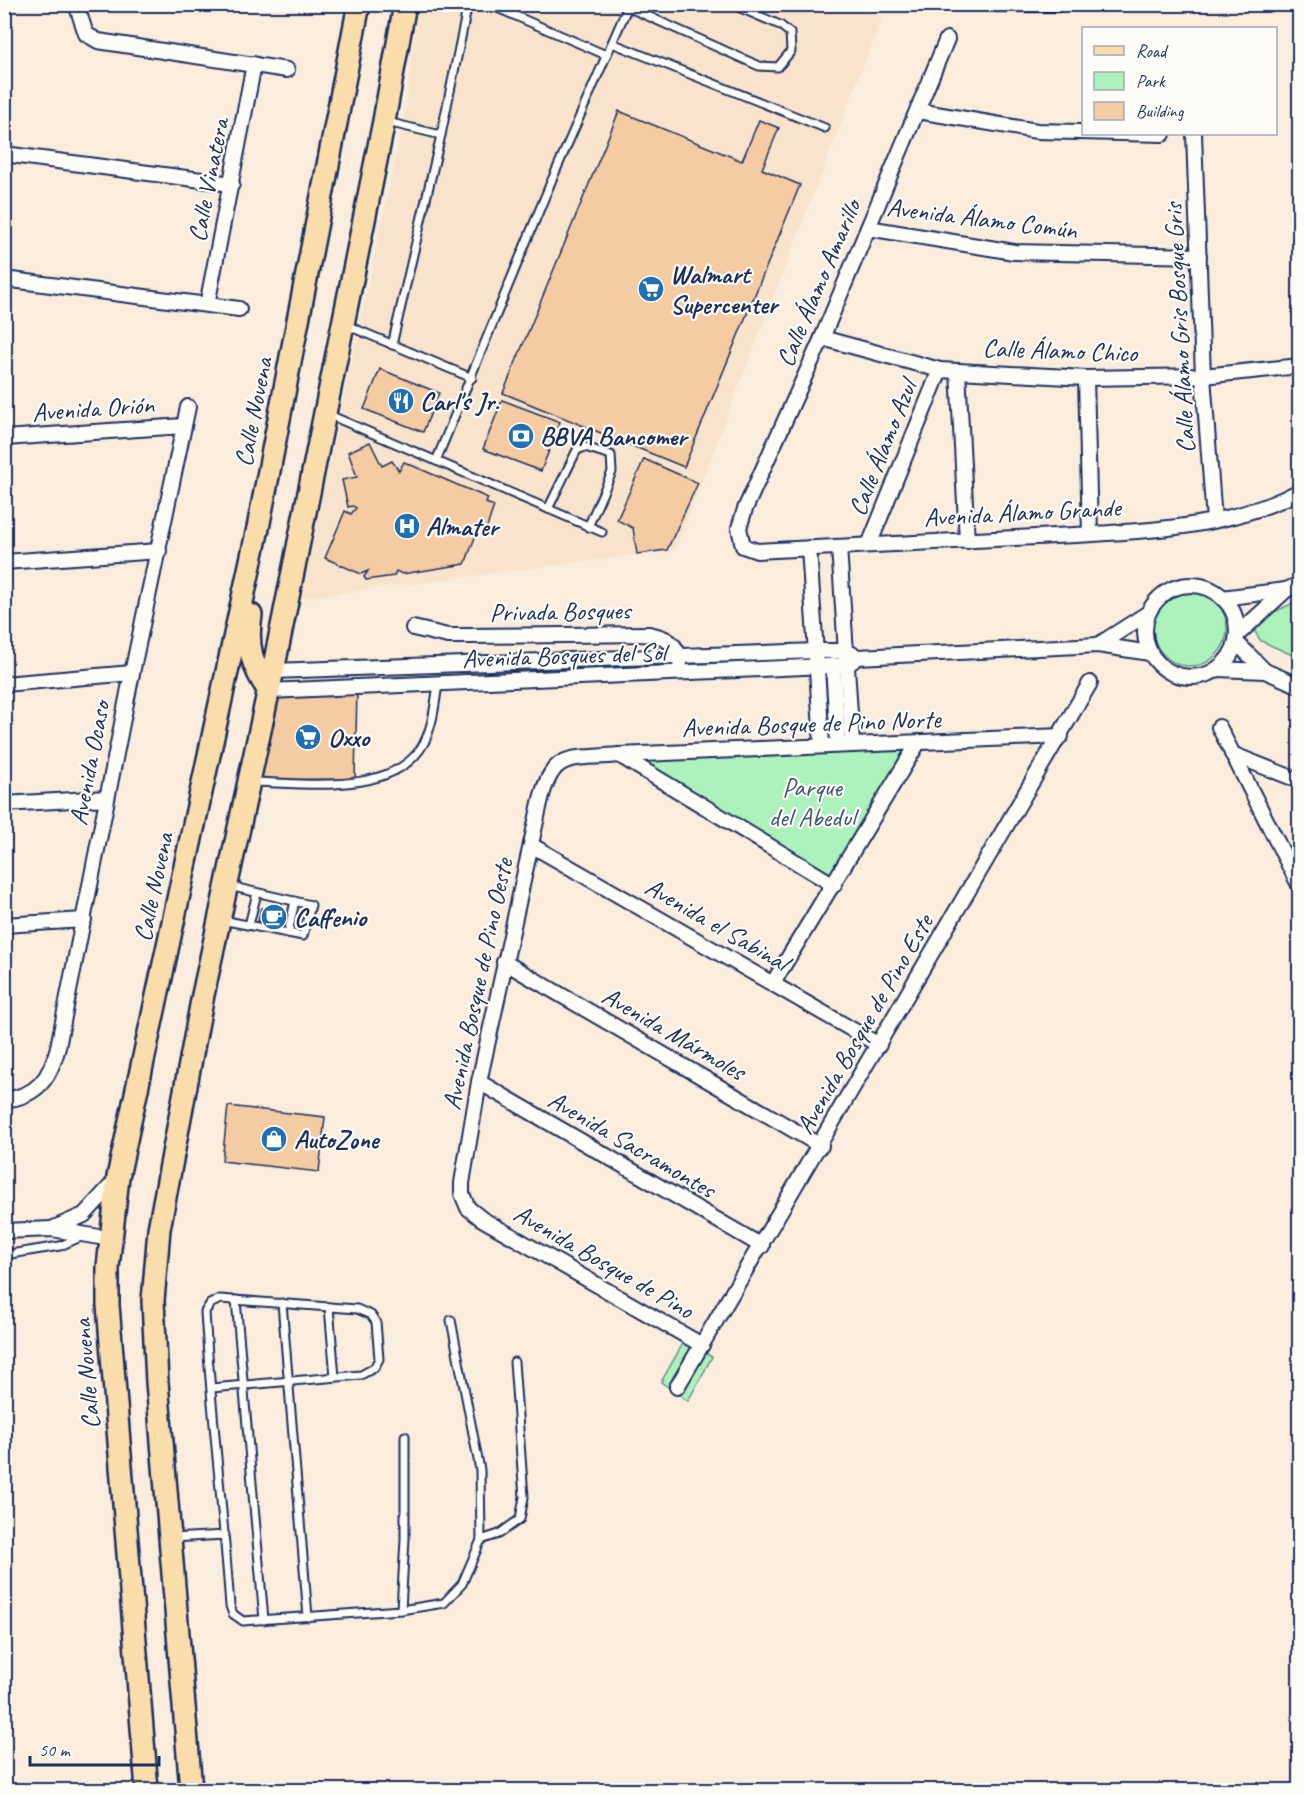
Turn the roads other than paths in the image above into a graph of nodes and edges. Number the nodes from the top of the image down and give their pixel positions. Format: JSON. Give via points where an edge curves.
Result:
{"nodes":[{"id":1,"x":76,"y":4,"type":"edge"},
{"id":2,"x":359,"y":4,"type":"edge"},
{"id":3,"x":405,"y":4,"type":"edge"},
{"id":4,"x":468,"y":4,"type":"edge"},
{"id":5,"x":488,"y":4,"type":"edge"},
{"id":6,"x":731,"y":4,"type":"edge"},
{"id":7,"x":997,"y":4,"type":"edge"},
{"id":8,"x":1058,"y":4,"type":"edge"},
{"id":9,"x":626,"y":5,"type":"edge"},
{"id":10,"x":947,"y":39,"type":"dead end"},
{"id":11,"x":612,"y":43,"type":"junction"},
{"id":12,"x":606,"y":55,"type":"junction"},
{"id":13,"x":254,"y":64,"type":"junction"},
{"id":14,"x":287,"y":70,"type":"dead end"},
{"id":15,"x":918,"y":111,"type":"junction"},
{"id":16,"x":384,"y":121,"type":"junction"},
{"id":17,"x":825,"y":128,"type":"dead end"},
{"id":18,"x":1082,"y":132,"type":"edge"},
{"id":19,"x":441,"y":135,"type":"junction"},
{"id":20,"x":1194,"y":135,"type":"edge"},
{"id":21,"x":4,"y":154,"type":"edge"},
{"id":22,"x":232,"y":184,"type":"junction"},
{"id":23,"x":868,"y":228,"type":"junction"},
{"id":24,"x":1199,"y":256,"type":"junction"},
{"id":25,"x":4,"y":279,"type":"edge"},
{"id":26,"x":207,"y":305,"type":"junction"},
{"id":27,"x":239,"y":309,"type":"dead end"},
{"id":28,"x":343,"y":324,"type":"junction"},
{"id":29,"x":822,"y":338,"type":"junction"},
{"id":30,"x":392,"y":345,"type":"junction"},
{"id":31,"x":1299,"y":366,"type":"edge"},
{"id":32,"x":940,"y":370,"type":"junction"},
{"id":33,"x":958,"y":371,"type":"junction"},
{"id":34,"x":1203,"y":376,"type":"junction"},
{"id":35,"x":472,"y":378,"type":"junction"},
{"id":36,"x":1086,"y":378,"type":"junction"},
{"id":37,"x":188,"y":407,"type":"dead end"},
{"id":38,"x":325,"y":413,"type":"junction"},
{"id":39,"x":184,"y":426,"type":"junction"},
{"id":40,"x":4,"y":438,"type":"edge"},
{"id":41,"x":436,"y":461,"type":"junction"},
{"id":42,"x":1299,"y":491,"type":"edge"},
{"id":43,"x":548,"y":509,"type":"junction"},
{"id":44,"x":1214,"y":520,"type":"junction"},
{"id":45,"x":588,"y":526,"type":"junction"},
{"id":46,"x":258,"y":528,"type":"junction"},
{"id":47,"x":602,"y":532,"type":"dead end"},
{"id":48,"x":1090,"y":534,"type":"junction"},
{"id":49,"x":967,"y":541,"type":"junction"},
{"id":50,"x":869,"y":545,"type":"junction"},
{"id":51,"x":743,"y":546,"type":"joint"},
{"id":52,"x":839,"y":547,"type":"junction"},
{"id":53,"x":809,"y":548,"type":"junction"},
{"id":54,"x":159,"y":551,"type":"junction"},
{"id":55,"x":4,"y":562,"type":"edge"},
{"id":56,"x":1299,"y":584,"type":"edge"},
{"id":57,"x":1286,"y":590,"type":"junction"},
{"id":58,"x":1222,"y":598,"type":"junction"},
{"id":59,"x":1149,"y":613,"type":"junction"},
{"id":60,"x":413,"y":628,"type":"dead end"},
{"id":61,"x":1236,"y":638,"type":"junction"},
{"id":62,"x":1098,"y":645,"type":"junction"},
{"id":63,"x":816,"y":651,"type":"junction"},
{"id":64,"x":1150,"y":653,"type":"junction"},
{"id":65,"x":679,"y":656,"type":"junction"},
{"id":66,"x":846,"y":659,"type":"junction"},
{"id":67,"x":817,"y":666,"type":"junction"},
{"id":68,"x":1217,"y":669,"type":"junction"},
{"id":69,"x":1265,"y":671,"type":"junction"},
{"id":70,"x":132,"y":673,"type":"junction"},
{"id":71,"x":681,"y":674,"type":"junction"},
{"id":72,"x":271,"y":681,"type":"junction"},
{"id":73,"x":1090,"y":683,"type":"dead end"},
{"id":74,"x":4,"y":684,"type":"edge"},
{"id":75,"x":438,"y":684,"type":"junction"},
{"id":76,"x":1299,"y":686,"type":"edge"},
{"id":77,"x":1219,"y":727,"type":"dead end"},
{"id":78,"x":1061,"y":736,"type":"junction"},
{"id":79,"x":918,"y":742,"type":"junction"},
{"id":80,"x":845,"y":744,"type":"junction"},
{"id":81,"x":822,"y":745,"type":"junction"},
{"id":82,"x":1232,"y":754,"type":"junction"},
{"id":83,"x":619,"y":755,"type":"junction"},
{"id":84,"x":564,"y":761,"type":"joint"},
{"id":85,"x":249,"y":782,"type":"junction"},
{"id":86,"x":1299,"y":782,"type":"edge"},
{"id":87,"x":107,"y":798,"type":"junction"},
{"id":88,"x":4,"y":804,"type":"edge"},
{"id":89,"x":531,"y":844,"type":"junction"},
{"id":90,"x":834,"y":885,"type":"junction"},
{"id":91,"x":226,"y":886,"type":"junction"},
{"id":92,"x":1299,"y":887,"type":"edge"},
{"id":93,"x":257,"y":893,"type":"junction"},
{"id":94,"x":295,"y":901,"type":"junction"},
{"id":95,"x":219,"y":919,"type":"junction"},
{"id":96,"x":84,"y":920,"type":"junction"},
{"id":97,"x":4,"y":925,"type":"edge"},
{"id":98,"x":249,"y":925,"type":"junction"},
{"id":99,"x":288,"y":933,"type":"junction"},
{"id":100,"x":504,"y":962,"type":"junction"},
{"id":101,"x":773,"y":983,"type":"junction"},
{"id":102,"x":879,"y":1045,"type":"junction"},
{"id":103,"x":479,"y":1082,"type":"junction"},
{"id":104,"x":4,"y":1100,"type":"edge"},
{"id":105,"x":821,"y":1146,"type":"junction"},
{"id":106,"x":118,"y":1177,"type":"junction"},
{"id":107,"x":482,"y":1219,"type":"joint"},
{"id":108,"x":52,"y":1229,"type":"junction"},
{"id":109,"x":4,"y":1231,"type":"edge"},
{"id":110,"x":85,"y":1235,"type":"junction"},
{"id":111,"x":111,"y":1239,"type":"junction"},
{"id":112,"x":762,"y":1246,"type":"junction"},
{"id":113,"x":4,"y":1255,"type":"edge"},
{"id":114,"x":236,"y":1300,"type":"junction"},
{"id":115,"x":282,"y":1304,"type":"junction"},
{"id":116,"x":329,"y":1307,"type":"junction"},
{"id":117,"x":451,"y":1320,"type":"dead end"},
{"id":118,"x":702,"y":1345,"type":"junction"},
{"id":119,"x":514,"y":1362,"type":"dead end"},
{"id":120,"x":335,"y":1377,"type":"junction"},
{"id":121,"x":289,"y":1381,"type":"junction"},
{"id":122,"x":244,"y":1385,"type":"junction"},
{"id":123,"x":677,"y":1387,"type":"dead end"},
{"id":124,"x":211,"y":1388,"type":"junction"},
{"id":125,"x":405,"y":1436,"type":"dead end"},
{"id":126,"x":225,"y":1535,"type":"junction"},
{"id":127,"x":170,"y":1539,"type":"junction"},
{"id":128,"x":481,"y":1540,"type":"junction"},
{"id":129,"x":401,"y":1610,"type":"junction"},
{"id":130,"x":308,"y":1617,"type":"junction"},
{"id":131,"x":264,"y":1620,"type":"junction"},
{"id":132,"x":147,"y":1791,"type":"edge"},
{"id":133,"x":191,"y":1791,"type":"edge"}],
"edges":[{"from":1,"to":13,"type":"street","via":[[86,34],[98,41]]},
{"from":2,"to":46,"type":"main road","name":"Calle Novena"},
{"from":3,"to":16,"type":"main road"},
{"from":4,"to":19,"type":"lane"},
{"from":5,"to":12,"type":"lane"},
{"from":6,"to":9,"type":"lane","via":[[790,33],[791,51],[778,67],[759,66]]},
{"from":7,"to":8,"type":"street"},
{"from":9,"to":11,"type":"lane"},
{"from":10,"to":15,"type":"street","name":"Calle Álamo Amarillo"},
{"from":11,"to":12,"type":"lane"},
{"from":11,"to":17,"type":"lane"},
{"from":12,"to":35,"type":"lane"},
{"from":13,"to":14,"type":"street"},
{"from":13,"to":22,"type":"street","name":"Calle Vinatera"},
{"from":15,"to":18,"type":"street","via":[[1037,131]]},
{"from":15,"to":23,"type":"street","name":"Calle Álamo Amarillo"},
{"from":16,"to":19,"type":"lane"},
{"from":16,"to":28,"type":"main road"},
{"from":19,"to":30,"type":"lane"},
{"from":20,"to":24,"type":"street","name":"Calle Álamo Gris Bosque Gris"},
{"from":21,"to":22,"type":"street"},
{"from":22,"to":26,"type":"street","name":"Calle Vinatera"},
{"from":23,"to":24,"type":"street","name":"Avenida Álamo Común","via":[[1014,252]]},
{"from":23,"to":29,"type":"street","name":"Calle Álamo Amarillo"},
{"from":24,"to":34,"type":"street","name":"Calle Álamo Gris Bosque Gris"},
{"from":25,"to":26,"type":"street"},
{"from":26,"to":27,"type":"street"},
{"from":28,"to":30,"type":"lane"},
{"from":28,"to":38,"type":"main road"},
{"from":29,"to":32,"type":"street","name":"Calle Álamo Chico"},
{"from":29,"to":51,"type":"street","name":"Calle Álamo Amarillo","via":[[745,509],[739,528]]},
{"from":30,"to":35,"type":"lane"},
{"from":31,"to":34,"type":"street","name":"Calle Álamo Chico"},
{"from":32,"to":33,"type":"street","name":"Calle Álamo Chico"},
{"from":32,"to":50,"type":"street","name":"Calle Álamo Azul"},
{"from":33,"to":36,"type":"street","name":"Calle Álamo Chico"},
{"from":33,"to":49,"type":"street"},
{"from":34,"to":36,"type":"street","name":"Calle Álamo Chico"},
{"from":34,"to":44,"type":"street","name":"Calle Álamo Gris Bosque Gris"},
{"from":35,"to":41,"type":"lane"},
{"from":36,"to":48,"type":"street"},
{"from":37,"to":39,"type":"street","name":"Avenida Ocaso"},
{"from":38,"to":41,"type":"lane"},
{"from":38,"to":72,"type":"main road"},
{"from":39,"to":40,"type":"street","name":"Avenida Orión"},
{"from":39,"to":54,"type":"street","name":"Avenida Ocaso"},
{"from":41,"to":43,"type":"lane"},
{"from":42,"to":44,"type":"street","name":"Avenida Álamo Grande","via":[[1266,507]]},
{"from":43,"to":45,"type":"lane"},
{"from":43,"to":45,"type":"lane","via":[[577,450],[585,447],[611,455],[612,472]]},
{"from":44,"to":48,"type":"street","name":"Avenida Álamo Grande"},
{"from":45,"to":47,"type":"lane"},
{"from":46,"to":72,"type":"main road","via":[[260,562],[248,632],[253,666]]},
{"from":46,"to":106,"type":"main road","name":"Calle Novena"},
{"from":48,"to":49,"type":"street","name":"Avenida Álamo Grande"},
{"from":49,"to":50,"type":"street","name":"Avenida Álamo Grande"},
{"from":50,"to":52,"type":"street","name":"Avenida Álamo Grande"},
{"from":51,"to":53,"type":"street","name":"Avenida Álamo Grande","via":[[757,550]]},
{"from":52,"to":53,"type":"street","name":"Avenida Álamo Grande"},
{"from":52,"to":66,"type":"street"},
{"from":53,"to":63,"type":"street"},
{"from":54,"to":55,"type":"street"},
{"from":54,"to":70,"type":"street","name":"Avenida Ocaso"},
{"from":56,"to":57,"type":"street"},
{"from":57,"to":58,"type":"street"},
{"from":57,"to":61,"type":"street"},
{"from":58,"to":59,"type":"street","via":[[1196,586],[1177,588],[1160,597]]},
{"from":58,"to":61,"type":"street","via":[[1236,621]]},
{"from":59,"to":62,"type":"street","name":"Avenida Bosques del Sol"},
{"from":59,"to":64,"type":"street","via":[[1145,633]]},
{"from":60,"to":65,"type":"street","name":"Privada Bosques","via":[[448,636],[648,634],[665,637]]},
{"from":61,"to":68,"type":"street","via":[[1229,657]]},
{"from":61,"to":69,"type":"street"},
{"from":62,"to":64,"type":"street","name":"Avenida Bosques del Sol"},
{"from":62,"to":66,"type":"street","name":"Avenida Bosques del Sol"},
{"from":63,"to":65,"type":"street","name":"Avenida Bosques del Sol"},
{"from":63,"to":66,"type":"street","name":"Avenida Bosques del Sol"},
{"from":63,"to":67,"type":"street"},
{"from":64,"to":68,"type":"street","via":[[1165,669],[1186,677]]},
{"from":65,"to":71,"type":"street"},
{"from":65,"to":72,"type":"street","name":"Avenida Bosques del Sol"},
{"from":66,"to":67,"type":"street","name":"Avenida Bosques del Sol"},
{"from":66,"to":80,"type":"street"},
{"from":67,"to":71,"type":"street","name":"Avenida Bosques del Sol"},
{"from":67,"to":81,"type":"street"},
{"from":68,"to":69,"type":"street"},
{"from":69,"to":76,"type":"street"},
{"from":70,"to":74,"type":"street"},
{"from":70,"to":87,"type":"street","name":"Avenida Ocaso"},
{"from":71,"to":75,"type":"street","name":"Avenida Bosques del Sol"},
{"from":72,"to":75,"type":"street","name":"Avenida Bosques del Sol"},
{"from":72,"to":85,"type":"main road"},
{"from":73,"to":78,"type":"street","name":"Avenida Bosque de Pino Este"},
{"from":75,"to":85,"type":"lane","via":[[432,720],[423,743],[408,764],[394,773],[355,782]]},
{"from":77,"to":82,"type":"street"},
{"from":78,"to":79,"type":"street","name":"Avenida Bosque de Pino Norte"},
{"from":78,"to":102,"type":"street","name":"Avenida Bosque de Pino Este"},
{"from":79,"to":80,"type":"street","name":"Avenida Bosque de Pino Norte"},
{"from":79,"to":90,"type":"street"},
{"from":80,"to":81,"type":"street","name":"Avenida Bosque de Pino Norte"},
{"from":81,"to":83,"type":"street","name":"Avenida Bosque de Pino Norte"},
{"from":82,"to":86,"type":"street"},
{"from":82,"to":92,"type":"street"},
{"from":83,"to":84,"type":"street","name":"Avenida Bosque de Pino Norte"},
{"from":83,"to":90,"type":"street"},
{"from":84,"to":89,"type":"street","name":"Avenida Bosque de Pino Oeste","via":[[546,778]]},
{"from":85,"to":91,"type":"main road"},
{"from":87,"to":88,"type":"street"},
{"from":87,"to":96,"type":"street","name":"Avenida Ocaso"},
{"from":89,"to":100,"type":"street","name":"Avenida Bosque de Pino Oeste"},
{"from":89,"to":101,"type":"street","name":"Avenida el Sabinal"},
{"from":90,"to":101,"type":"street"},
{"from":91,"to":93,"type":"lane"},
{"from":91,"to":95,"type":"main road"},
{"from":93,"to":94,"type":"lane"},
{"from":93,"to":98,"type":"lane"},
{"from":94,"to":99,"type":"lane"},
{"from":94,"to":99,"type":"lane","via":[[311,905],[303,936]]},
{"from":95,"to":98,"type":"lane"},
{"from":95,"to":127,"type":"main road","via":[[169,1172],[155,1274],[157,1382]]},
{"from":96,"to":97,"type":"street"},
{"from":96,"to":104,"type":"street","name":"Avenida Ocaso","via":[[53,1064],[46,1080],[38,1088]]},
{"from":98,"to":99,"type":"lane"},
{"from":100,"to":103,"type":"street","name":"Avenida Bosque de Pino Oeste"},
{"from":100,"to":105,"type":"street","name":"Avenida Mármoles"},
{"from":101,"to":102,"type":"street","name":"Avenida el Sabinal"},
{"from":102,"to":105,"type":"street","name":"Avenida Bosque de Pino Este"},
{"from":103,"to":107,"type":"street","name":"Avenida Bosque de Pino Oeste","via":[[462,1194],[468,1208]]},
{"from":103,"to":112,"type":"street","name":"Avenida Sacramontes"},
{"from":105,"to":112,"type":"street","name":"Avenida Bosque de Pino Este"},
{"from":106,"to":108,"type":"street","via":[[84,1215]]},
{"from":106,"to":111,"type":"main road","name":"Calle Novena"},
{"from":107,"to":118,"type":"street","name":"Avenida Bosque de Pino"},
{"from":108,"to":109,"type":"street"},
{"from":108,"to":110,"type":"street"},
{"from":110,"to":111,"type":"street"},
{"from":110,"to":113,"type":"lane","via":[[60,1246]]},
{"from":111,"to":132,"type":"main road","name":"Calle Novena","via":[[108,1305]]},
{"from":112,"to":118,"type":"street","name":"Avenida Bosque de Pino Este"},
{"from":114,"to":115,"type":"lane"},
{"from":114,"to":122,"type":"lane"},
{"from":114,"to":124,"type":"lane","via":[[220,1299],[205,1312]]},
{"from":115,"to":116,"type":"lane"},
{"from":115,"to":121,"type":"lane"},
{"from":116,"to":120,"type":"lane"},
{"from":116,"to":120,"type":"lane","via":[[357,1309],[376,1322],[379,1359],[374,1368],[361,1375]]},
{"from":117,"to":128,"type":"lane","via":[[480,1470]]},
{"from":118,"to":123,"type":"street","name":"Avenida Bosque de Pino Este"},
{"from":119,"to":128,"type":"lane","via":[[524,1497],[520,1519],[499,1534]]},
{"from":120,"to":121,"type":"lane"},
{"from":121,"to":122,"type":"lane"},
{"from":121,"to":130,"type":"lane"},
{"from":122,"to":124,"type":"lane"},
{"from":122,"to":131,"type":"lane"},
{"from":124,"to":126,"type":"lane"},
{"from":125,"to":129,"type":"lane"},
{"from":126,"to":127,"type":"lane"},
{"from":126,"to":131,"type":"lane","via":[[233,1614],[243,1621]]},
{"from":127,"to":133,"type":"main road"},
{"from":128,"to":129,"type":"lane","via":[[462,1584],[444,1603]]},
{"from":129,"to":130,"type":"lane"},
{"from":130,"to":131,"type":"lane"}]}
